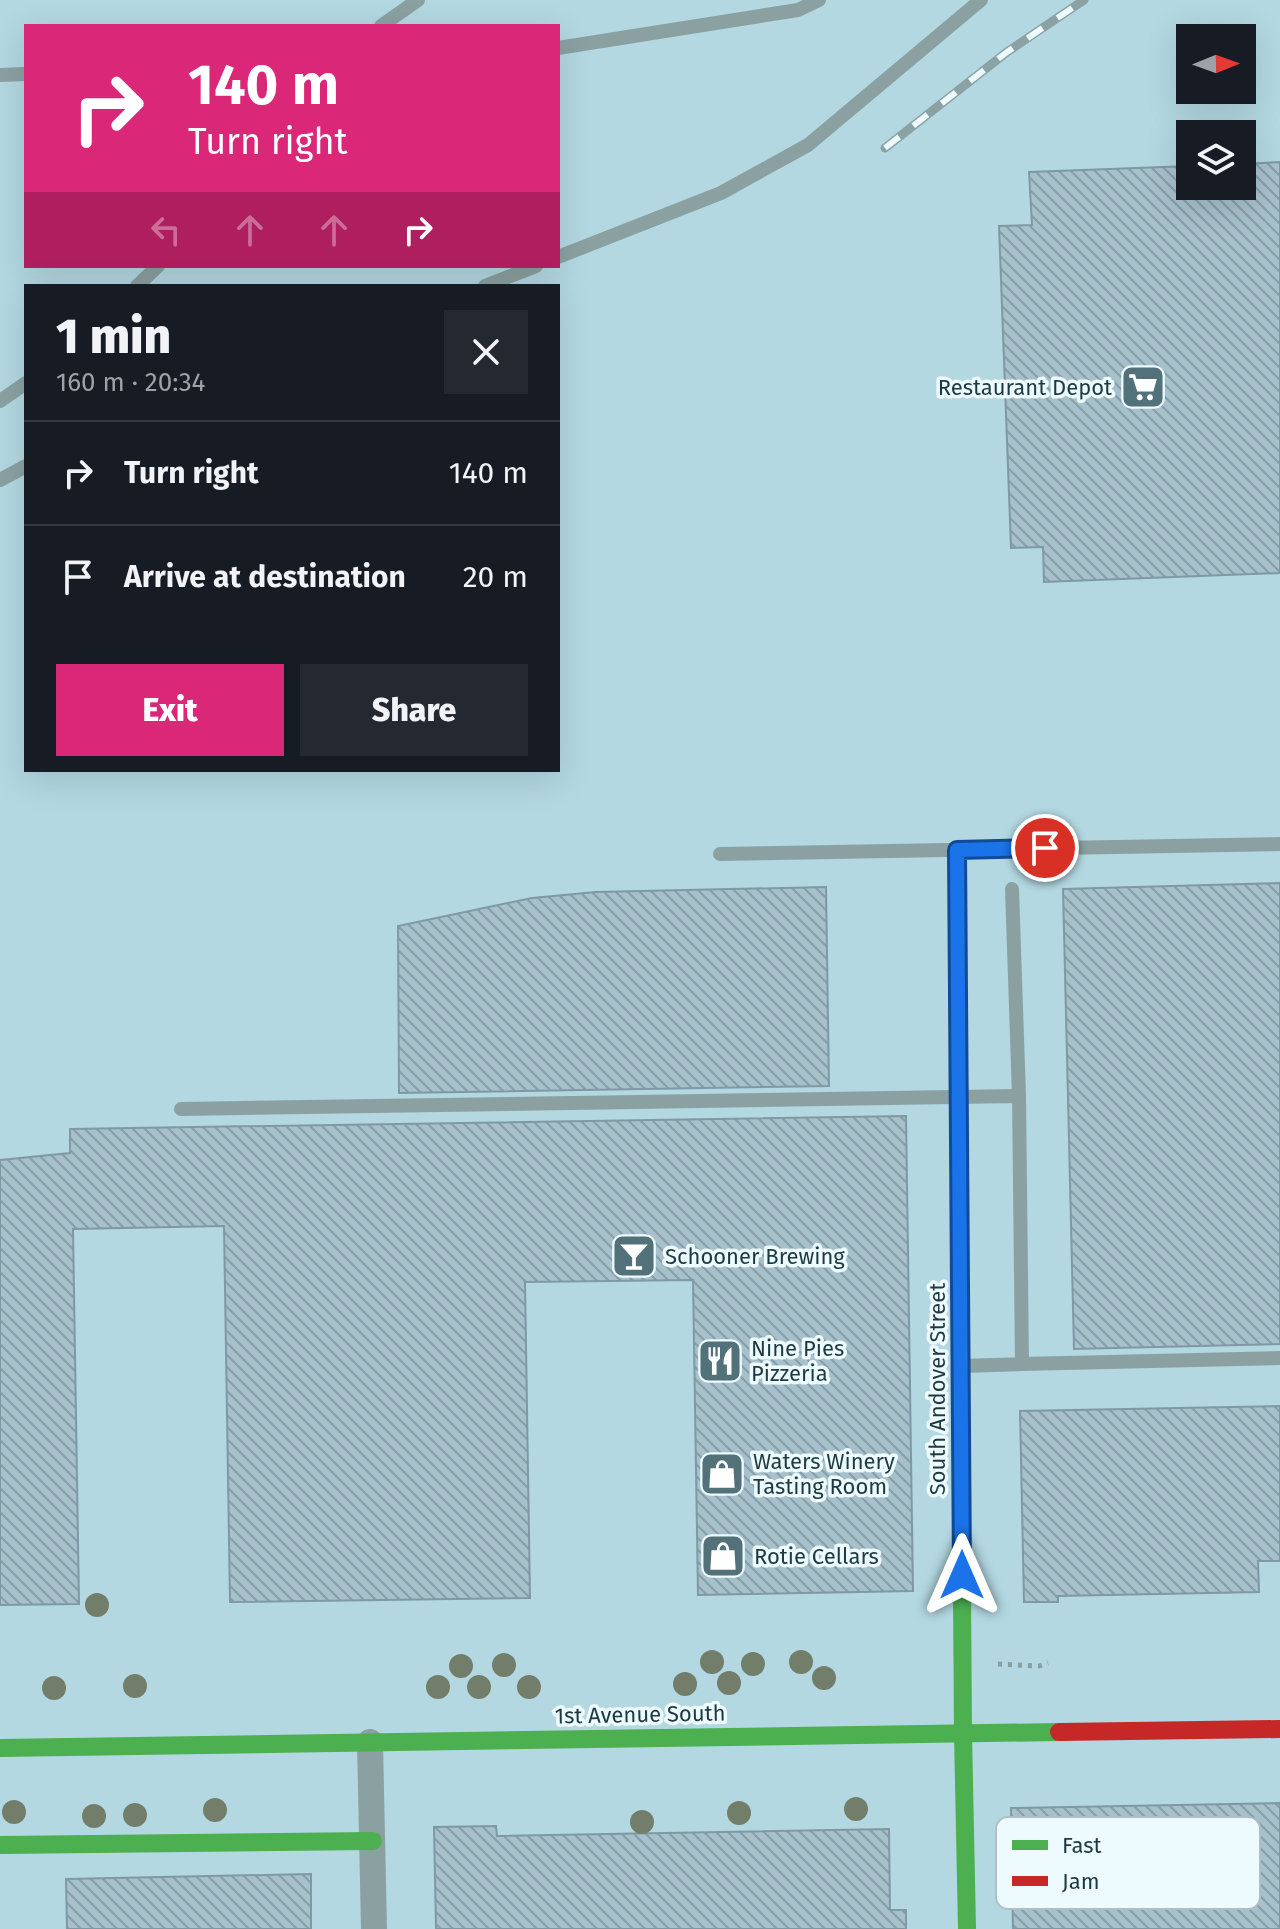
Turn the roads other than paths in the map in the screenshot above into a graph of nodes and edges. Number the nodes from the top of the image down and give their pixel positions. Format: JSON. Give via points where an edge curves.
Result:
{"nodes":[{"id":1,"x":418,"y":0,"type":"edge"},
{"id":2,"x":819,"y":0,"type":"edge"},
{"id":3,"x":981,"y":0,"type":"edge"},
{"id":4,"x":384,"y":24,"type":"edge"},
{"id":5,"x":560,"y":48,"type":"edge"},
{"id":6,"x":24,"y":74,"type":"edge"},
{"id":7,"x":0,"y":75,"type":"edge"},
{"id":8,"x":560,"y":256,"type":"edge"},
{"id":9,"x":156,"y":268,"type":"edge"},
{"id":10,"x":531,"y":268,"type":"edge"},
{"id":11,"x":139,"y":284,"type":"edge"},
{"id":12,"x":490,"y":284,"type":"edge"},
{"id":13,"x":24,"y":384,"type":"edge"},
{"id":14,"x":0,"y":401,"type":"edge"},
{"id":15,"x":24,"y":467,"type":"edge"},
{"id":16,"x":0,"y":480,"type":"edge"},
{"id":17,"x":1280,"y":844,"type":"edge"},
{"id":18,"x":957,"y":850,"type":"junction"},
{"id":19,"x":720,"y":854,"type":"dead end"},
{"id":20,"x":957,"y":876,"type":"joint"},
{"id":21,"x":1012,"y":889,"type":"dead end"},
{"id":22,"x":1019,"y":1096,"type":"junction"},
{"id":23,"x":959,"y":1097,"type":"junction"},
{"id":24,"x":181,"y":1109,"type":"dead end"},
{"id":25,"x":1280,"y":1358,"type":"edge"},
{"id":26,"x":1022,"y":1364,"type":"junction"},
{"id":27,"x":961,"y":1366,"type":"junction"},
{"id":28,"x":1280,"y":1729,"type":"edge"},
{"id":29,"x":963,"y":1733,"type":"junction"},
{"id":30,"x":370,"y":1742,"type":"junction"},
{"id":31,"x":0,"y":1748,"type":"edge"},
{"id":32,"x":373,"y":1841,"type":"junction"},
{"id":33,"x":0,"y":1845,"type":"edge"},
{"id":34,"x":374,"y":1929,"type":"edge"},
{"id":35,"x":967,"y":1929,"type":"edge"}],
"edges":[{"from":1,"to":4,"type":"lane"},
{"from":2,"to":5,"type":"lane","via":[[798,10]]},
{"from":3,"to":8,"type":"lane","via":[[808,145],[721,193]]},
{"from":6,"to":7,"type":"lane"},
{"from":9,"to":11,"type":"lane"},
{"from":10,"to":12,"type":"lane"},
{"from":13,"to":14,"type":"lane"},
{"from":15,"to":16,"type":"lane"},
{"from":17,"to":18,"type":"lane"},
{"from":18,"to":19,"type":"lane"},
{"from":18,"to":20,"type":"lane","name":"South Andover Street"},
{"from":20,"to":23,"type":"street","name":"South Andover Street"},
{"from":21,"to":22,"type":"lane"},
{"from":22,"to":23,"type":"lane"},
{"from":22,"to":26,"type":"lane"},
{"from":23,"to":24,"type":"lane"},
{"from":23,"to":27,"type":"street","name":"South Andover Street"},
{"from":25,"to":26,"type":"lane"},
{"from":26,"to":27,"type":"lane"},
{"from":27,"to":29,"type":"street","name":"South Andover Street"},
{"from":28,"to":29,"type":"street","name":"1st Avenue South"},
{"from":29,"to":30,"type":"street","name":"1st Avenue South"},
{"from":29,"to":35,"type":"street","name":"South Andover Street"},
{"from":30,"to":31,"type":"street","name":"1st Avenue South"},
{"from":30,"to":32,"type":"street"},
{"from":32,"to":33,"type":"street"},
{"from":32,"to":34,"type":"street"}]}
